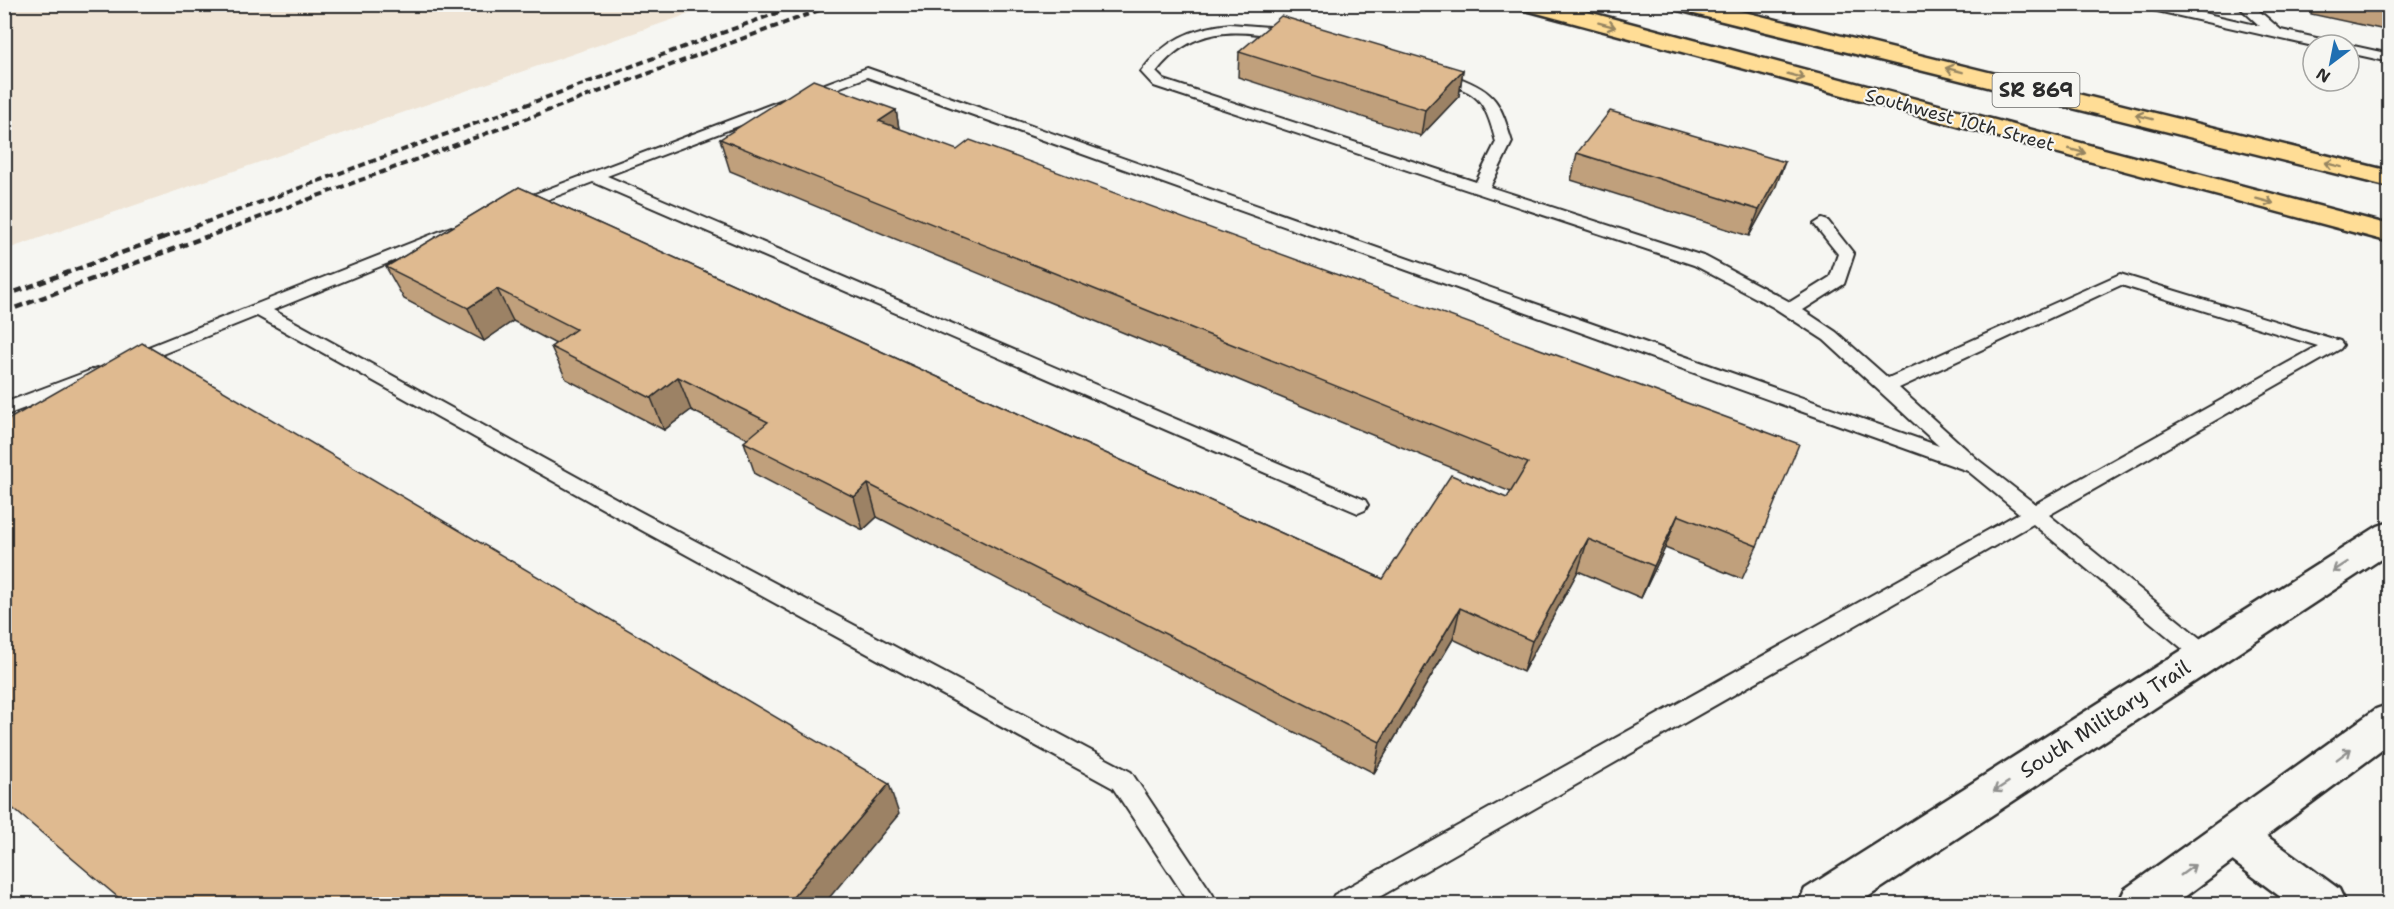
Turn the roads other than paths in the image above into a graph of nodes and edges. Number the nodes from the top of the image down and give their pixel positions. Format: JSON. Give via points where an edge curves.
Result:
{"nodes":[{"id":1,"x":1530,"y":4,"type":"edge"},
{"id":2,"x":1682,"y":4,"type":"edge"},
{"id":3,"x":2144,"y":4,"type":"edge"},
{"id":4,"x":2242,"y":4,"type":"edge"},
{"id":5,"x":2277,"y":34,"type":"junction"},
{"id":6,"x":1301,"y":38,"type":"edge"},
{"id":7,"x":2301,"y":39,"type":"edge"},
{"id":8,"x":2361,"y":52,"type":"edge"},
{"id":9,"x":2390,"y":58,"type":"edge"},
{"id":10,"x":1422,"y":69,"type":"edge"},
{"id":11,"x":593,"y":176,"type":"junction"},
{"id":12,"x":2390,"y":179,"type":"edge"},
{"id":13,"x":1481,"y":189,"type":"junction"},
{"id":14,"x":496,"y":215,"type":"edge"},
{"id":15,"x":1822,"y":224,"type":"dead end"},
{"id":16,"x":463,"y":228,"type":"edge"},
{"id":17,"x":2390,"y":234,"type":"edge"},
{"id":18,"x":258,"y":309,"type":"junction"},
{"id":19,"x":1791,"y":310,"type":"junction"},
{"id":20,"x":1886,"y":386,"type":"junction"},
{"id":21,"x":4,"y":410,"type":"edge"},
{"id":22,"x":1974,"y":466,"type":"junction"},
{"id":23,"x":1358,"y":505,"type":"dead end"},
{"id":24,"x":2034,"y":514,"type":"junction"},
{"id":25,"x":2390,"y":535,"type":"edge"},
{"id":26,"x":2204,"y":654,"type":"junction"},
{"id":27,"x":2390,"y":720,"type":"edge"},
{"id":28,"x":2234,"y":837,"type":"junction"},
{"id":29,"x":1204,"y":904,"type":"edge"},
{"id":30,"x":1343,"y":904,"type":"edge"},
{"id":31,"x":1820,"y":904,"type":"edge"},
{"id":32,"x":2140,"y":904,"type":"edge"},
{"id":33,"x":2324,"y":904,"type":"edge"}],
"edges":[{"from":1,"to":17,"type":"main road","name":"Southwest 10th Street","number":"SR 869","one_way":true},
{"from":12,"to":2,"type":"main road","number":"SR 869","one_way":true},
{"from":3,"to":5,"type":"lane"},
{"from":4,"to":5,"type":"lane"},
{"from":5,"to":7,"type":"lane"},
{"from":6,"to":13,"type":"lane","via":[[1233,27],[1205,30],[1172,46],[1148,72],[1159,83]]},
{"from":8,"to":9,"type":"lane"},
{"from":10,"to":13,"type":"lane","via":[[1476,89],[1495,110],[1504,142]]},
{"from":11,"to":14,"type":"lane"},
{"from":11,"to":22,"type":"lane","via":[[867,72]]},
{"from":11,"to":23,"type":"lane"},
{"from":13,"to":19,"type":"lane","via":[[1700,261]]},
{"from":15,"to":19,"type":"lane","via":[[1846,254],[1838,280]]},
{"from":16,"to":18,"type":"lane"},
{"from":18,"to":21,"type":"lane"},
{"from":18,"to":29,"type":"lane","via":[[1122,780]]},
{"from":19,"to":20,"type":"lane","via":[[1830,336]]},
{"from":20,"to":22,"type":"lane"},
{"from":20,"to":24,"type":"lane","via":[[2120,279],[2334,345]]},
{"from":22,"to":24,"type":"lane"},
{"from":24,"to":26,"type":"lane"},
{"from":24,"to":30,"type":"lane"},
{"from":25,"to":26,"type":"street","name":"South Military Trail","one_way":true},
{"from":26,"to":31,"type":"street","name":"South Military Trail","one_way":true},
{"from":28,"to":27,"type":"street","one_way":true},
{"from":32,"to":28,"type":"street","one_way":true},
{"from":28,"to":33,"type":"street"}]}
